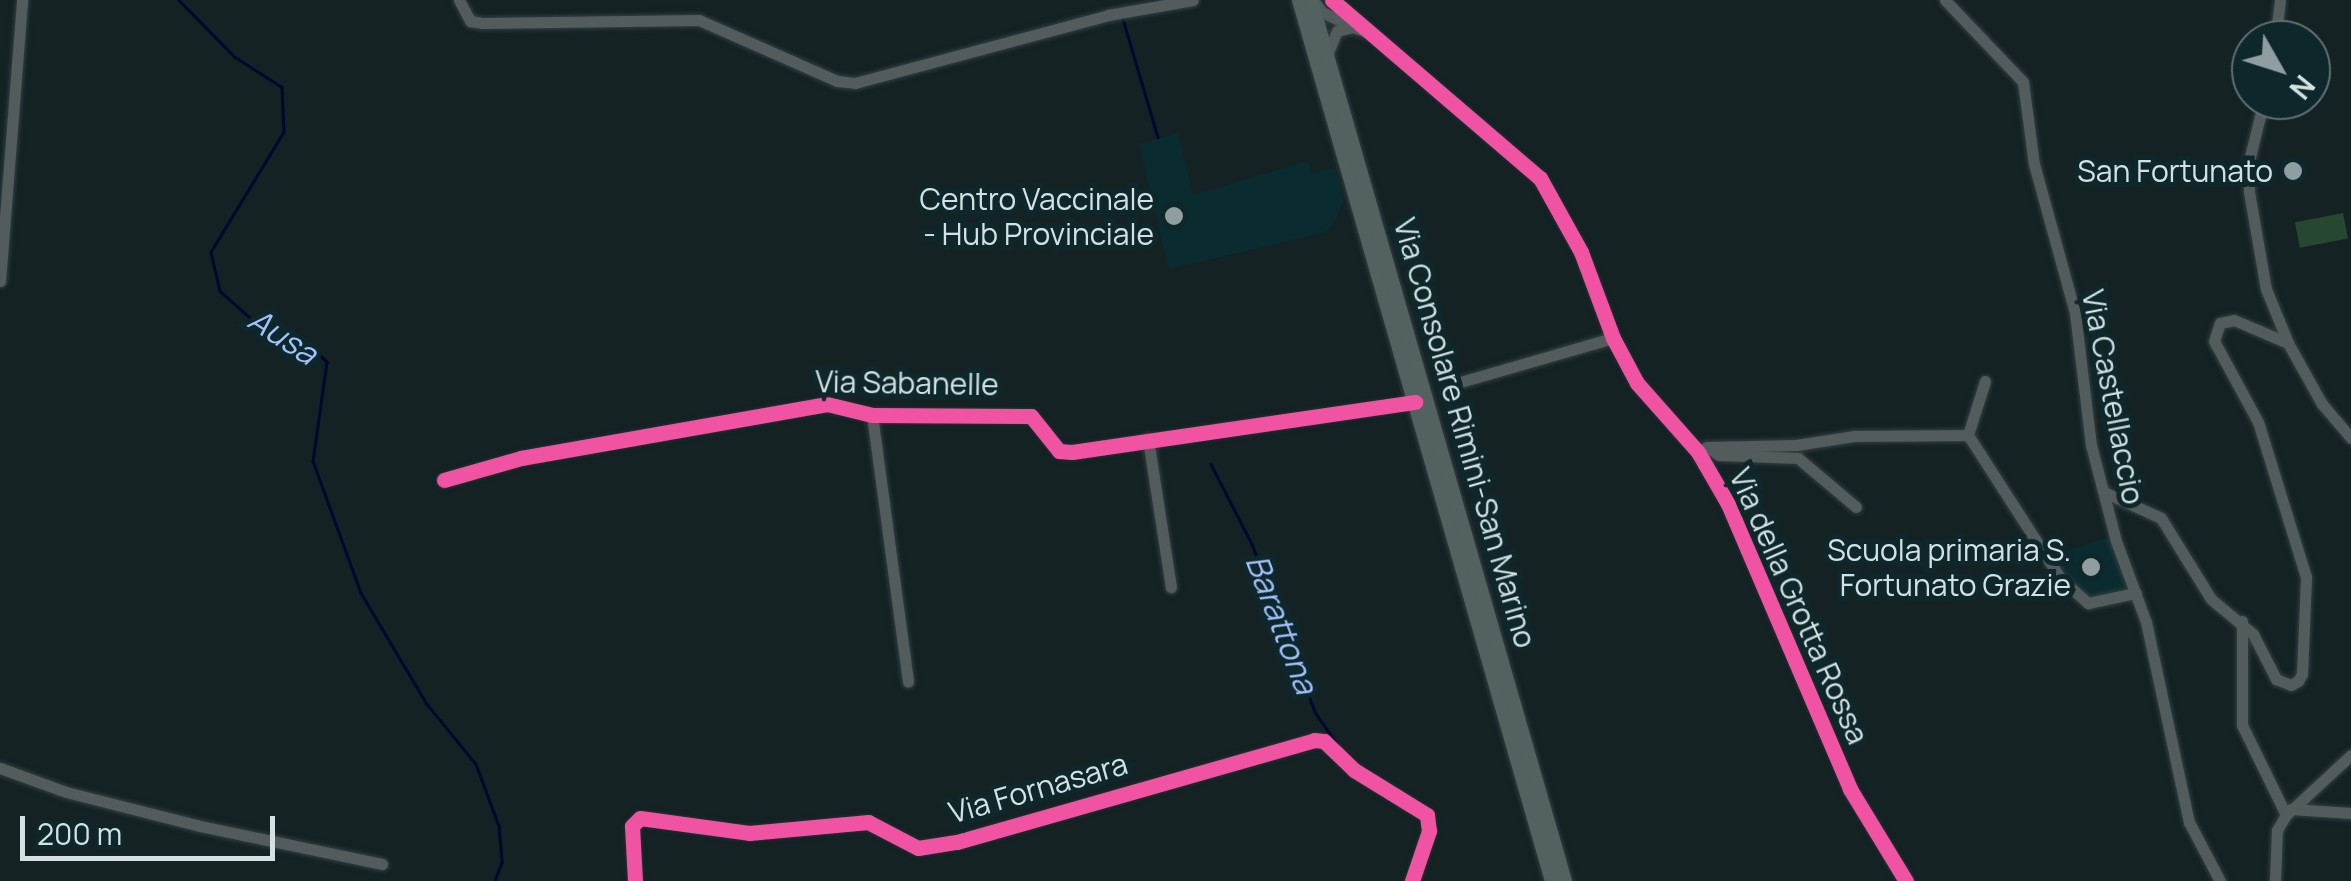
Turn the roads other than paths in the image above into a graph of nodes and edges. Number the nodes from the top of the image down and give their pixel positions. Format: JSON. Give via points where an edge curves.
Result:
{"nodes":[{"id":1,"x":22,"y":0,"type":"edge"},
{"id":2,"x":459,"y":0,"type":"edge"},
{"id":3,"x":1193,"y":0,"type":"edge"},
{"id":4,"x":1299,"y":0,"type":"edge"},
{"id":5,"x":1312,"y":0,"type":"edge"},
{"id":6,"x":1332,"y":0,"type":"edge"},
{"id":7,"x":1945,"y":0,"type":"edge"},
{"id":8,"x":1354,"y":27,"type":"junction"},
{"id":9,"x":1375,"y":36,"type":"junction"},
{"id":10,"x":1328,"y":57,"type":"junction"},
{"id":11,"x":2259,"y":120,"type":"edge"},
{"id":12,"x":0,"y":281,"type":"edge"},
{"id":13,"x":1613,"y":338,"type":"junction"},
{"id":14,"x":2288,"y":343,"type":"junction"},
{"id":15,"x":1986,"y":381,"type":"dead end"},
{"id":16,"x":1450,"y":385,"type":"dead end"},
{"id":17,"x":1415,"y":402,"type":"junction"},
{"id":18,"x":872,"y":415,"type":"junction"},
{"id":19,"x":1968,"y":435,"type":"junction"},
{"id":20,"x":2351,"y":438,"type":"edge"},
{"id":21,"x":1148,"y":439,"type":"junction"},
{"id":22,"x":1703,"y":449,"type":"junction"},
{"id":23,"x":444,"y":480,"type":"dead end"},
{"id":24,"x":2104,"y":492,"type":"junction"},
{"id":25,"x":1856,"y":506,"type":"dead end"},
{"id":26,"x":1171,"y":587,"type":"dead end"},
{"id":27,"x":2136,"y":592,"type":"junction"},
{"id":28,"x":2242,"y":621,"type":"junction"},
{"id":29,"x":908,"y":682,"type":"dead end"},
{"id":30,"x":2351,"y":755,"type":"edge"},
{"id":31,"x":0,"y":768,"type":"edge"},
{"id":32,"x":2288,"y":812,"type":"junction"},
{"id":33,"x":2351,"y":813,"type":"edge"},
{"id":34,"x":382,"y":864,"type":"dead end"},
{"id":35,"x":1903,"y":880,"type":"edge"},
{"id":36,"x":635,"y":881,"type":"edge"},
{"id":37,"x":1412,"y":881,"type":"edge"},
{"id":38,"x":1552,"y":881,"type":"edge"},
{"id":39,"x":1565,"y":881,"type":"edge"},
{"id":40,"x":2220,"y":881,"type":"edge"},
{"id":41,"x":2275,"y":881,"type":"edge"}],
"edges":[{"from":1,"to":12,"type":"street"},
{"from":2,"to":3,"type":"street","via":[[470,21],[482,24],[699,20],[837,81],[855,82],[1108,15]]},
{"from":4,"to":17,"type":"main road","name":"Via Consolare Rimini-San Marino"},
{"from":5,"to":8,"type":"street","name":"Via della Grotta Rossa"},
{"from":5,"to":10,"type":"main road","name":"Via Consolare Rimini-San Marino"},
{"from":6,"to":9,"type":"street","name":"Via della Grotta Rossa"},
{"from":7,"to":24,"type":"street","name":"Via Castellaccio","via":[[2023,82],[2034,164],[2075,314],[2083,396]]},
{"from":8,"to":9,"type":"street","name":"Via della Grotta Rossa"},
{"from":8,"to":10,"type":"street","via":[[1330,38]]},
{"from":9,"to":13,"type":"street","name":"Via della Grotta Rossa","via":[[1540,178],[1581,252]]},
{"from":10,"to":39,"type":"main road","name":"Via Consolare Rimini-San Marino"},
{"from":11,"to":14,"type":"street","via":[[2248,192],[2266,289]]},
{"from":13,"to":16,"type":"street","name":"Via Consolare Rimini-San Marino"},
{"from":13,"to":22,"type":"street","name":"Via della Grotta Rossa","via":[[1637,383]]},
{"from":14,"to":20,"type":"street","via":[[2322,404]]},
{"from":14,"to":28,"type":"street","via":[[2234,320],[2220,323],[2214,340],[2258,422],[2306,576],[2298,681],[2276,679]]},
{"from":15,"to":19,"type":"street"},
{"from":17,"to":21,"type":"street","name":"Via Sabanelle"},
{"from":17,"to":38,"type":"main road","name":"Via Consolare Rimini-San Marino"},
{"from":18,"to":21,"type":"street","name":"Via Sabanelle","via":[[1031,416],[1060,451]]},
{"from":18,"to":23,"type":"street","name":"Via Sabanelle","via":[[828,404],[521,458]]},
{"from":18,"to":29,"type":"street","name":"Via Sabanelle"},
{"from":19,"to":22,"type":"street","via":[[1854,436]]},
{"from":19,"to":27,"type":"street","via":[[2078,599],[2098,603]]},
{"from":21,"to":26,"type":"street"},
{"from":22,"to":25,"type":"street","via":[[1798,458]]},
{"from":22,"to":35,"type":"street","name":"Via della Grotta Rossa","via":[[1850,789]]},
{"from":24,"to":27,"type":"street","name":"Via Castellaccio"},
{"from":24,"to":28,"type":"street","via":[[2161,518],[2212,599]]},
{"from":27,"to":40,"type":"street","name":"Via Castellaccio","via":[[2189,822]]},
{"from":28,"to":32,"type":"street","via":[[2242,725]]},
{"from":30,"to":32,"type":"street"},
{"from":31,"to":34,"type":"street","via":[[200,826]]},
{"from":32,"to":33,"type":"street"},
{"from":32,"to":41,"type":"street","via":[[2277,830]]},
{"from":36,"to":37,"type":"street","name":"Via Fornasara","via":[[632,826],[640,818],[750,833],[868,822],[918,848],[1314,740],[1428,816]]}]}
